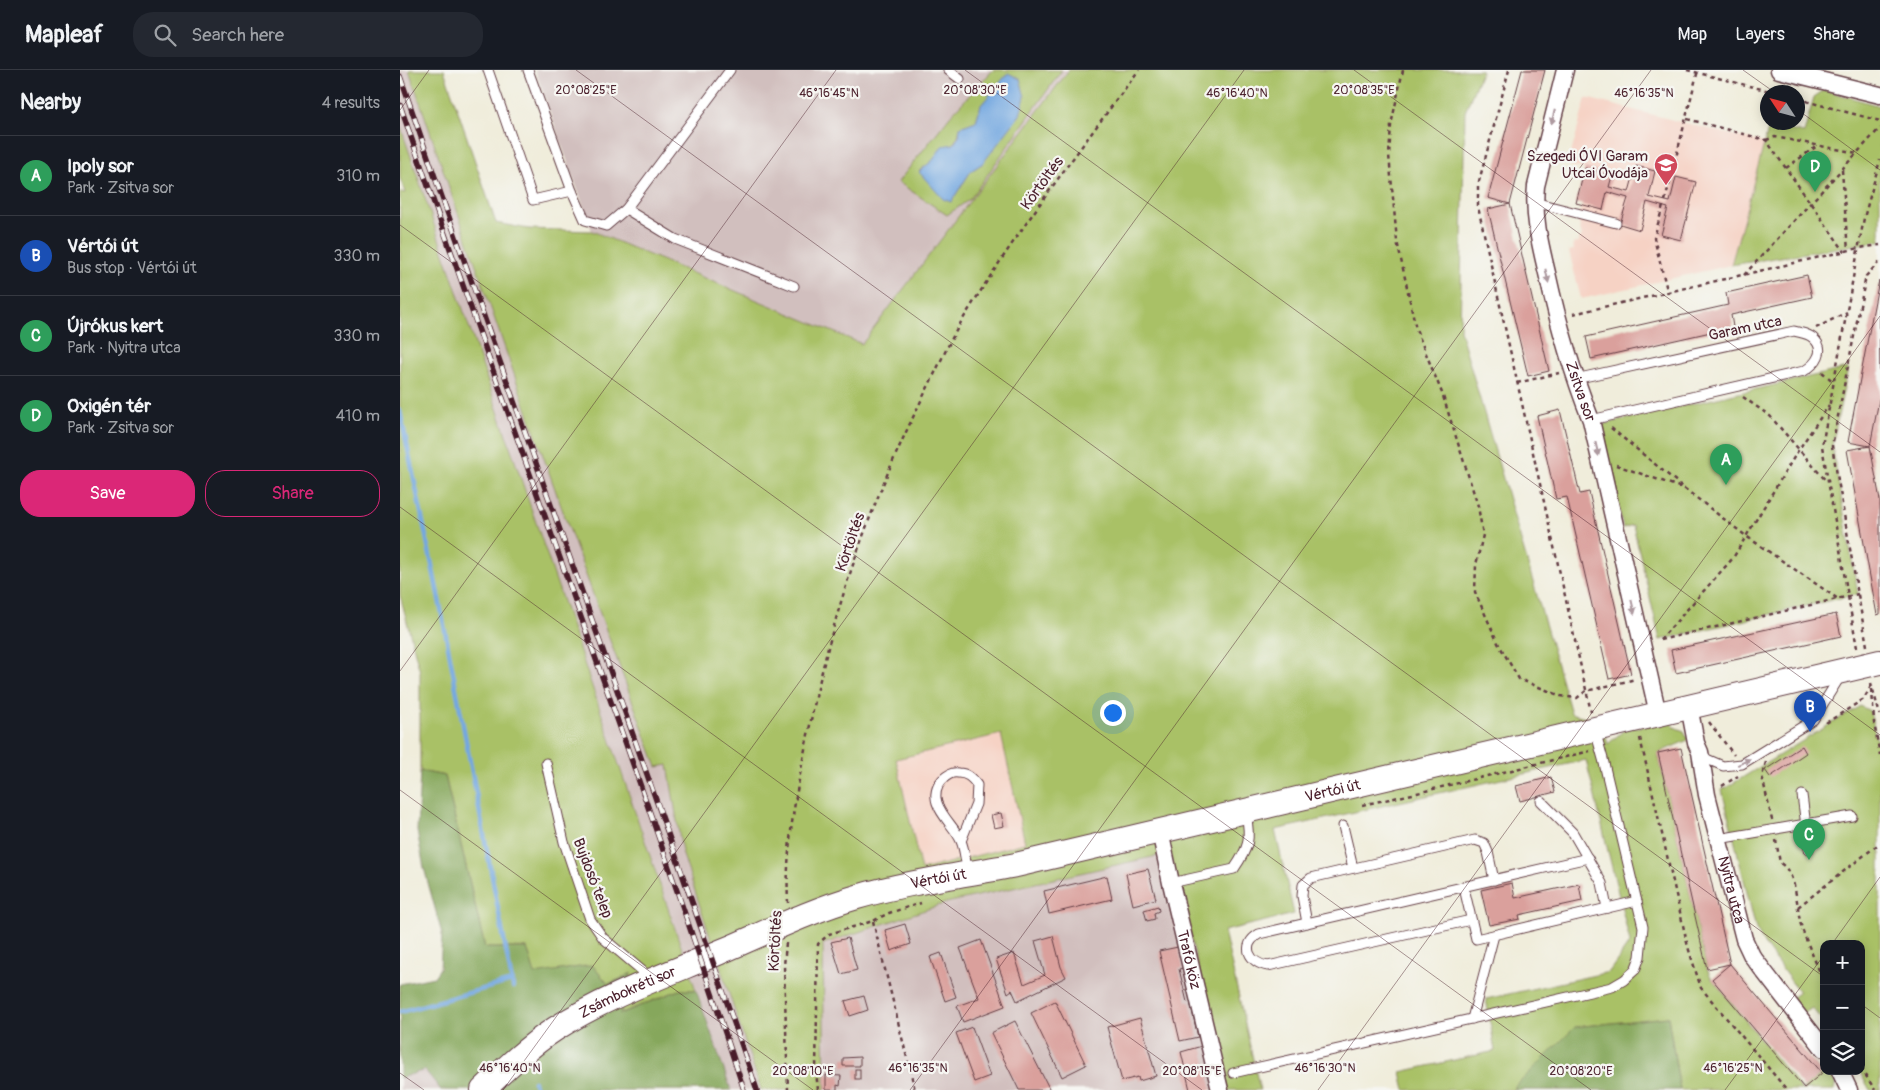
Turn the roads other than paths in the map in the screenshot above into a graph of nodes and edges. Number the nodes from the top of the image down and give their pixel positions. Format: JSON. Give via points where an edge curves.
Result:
{"nodes":[{"id":1,"x":488,"y":70,"type":"edge"},
{"id":2,"x":528,"y":70,"type":"edge"},
{"id":3,"x":730,"y":70,"type":"edge"},
{"id":4,"x":948,"y":70,"type":"edge"},
{"id":5,"x":1565,"y":70,"type":"edge"},
{"id":6,"x":1779,"y":70,"type":"edge"},
{"id":7,"x":960,"y":79,"type":"dead end"},
{"id":8,"x":1880,"y":95,"type":"edge"},
{"id":9,"x":572,"y":192,"type":"junction"},
{"id":10,"x":1534,"y":202,"type":"junction"},
{"id":11,"x":626,"y":209,"type":"junction"},
{"id":12,"x":1616,"y":223,"type":"dead end"},
{"id":13,"x":794,"y":286,"type":"dead end"},
{"id":14,"x":1573,"y":374,"type":"junction"},
{"id":15,"x":1595,"y":419,"type":"junction"},
{"id":16,"x":1873,"y":671,"type":"edge"},
{"id":17,"x":1843,"y":672,"type":"junction"},
{"id":18,"x":1689,"y":706,"type":"junction"},
{"id":19,"x":1658,"y":714,"type":"junction"},
{"id":20,"x":1594,"y":728,"type":"junction"},
{"id":21,"x":1700,"y":752,"type":"junction"},
{"id":22,"x":546,"y":763,"type":"dead end"},
{"id":23,"x":1802,"y":795,"type":"dead end"},
{"id":24,"x":1541,"y":801,"type":"dead end"},
{"id":25,"x":1246,"y":810,"type":"junction"},
{"id":26,"x":1852,"y":816,"type":"dead end"},
{"id":27,"x":1806,"y":823,"type":"junction"},
{"id":28,"x":1343,"y":826,"type":"dead end"},
{"id":29,"x":1160,"y":831,"type":"junction"},
{"id":30,"x":1718,"y":839,"type":"junction"},
{"id":31,"x":961,"y":842,"type":"junction"},
{"id":32,"x":1809,"y":849,"type":"dead end"},
{"id":33,"x":1588,"y":858,"type":"junction"},
{"id":34,"x":1353,"y":868,"type":"junction"},
{"id":35,"x":969,"y":874,"type":"junction"},
{"id":36,"x":1494,"y":880,"type":"junction"},
{"id":37,"x":1171,"y":883,"type":"junction"},
{"id":38,"x":1464,"y":888,"type":"junction"},
{"id":39,"x":1637,"y":901,"type":"junction"},
{"id":40,"x":1606,"y":908,"type":"junction"},
{"id":41,"x":1471,"y":920,"type":"junction"},
{"id":42,"x":789,"y":923,"type":"joint"},
{"id":43,"x":1307,"y":923,"type":"junction"},
{"id":44,"x":1494,"y":936,"type":"junction"},
{"id":45,"x":654,"y":980,"type":"junction"},
{"id":46,"x":1472,"y":1019,"type":"junction"},
{"id":47,"x":1820,"y":1044,"type":"edge"},
{"id":48,"x":1233,"y":1073,"type":"dead end"},
{"id":49,"x":1842,"y":1075,"type":"edge"},
{"id":50,"x":483,"y":1090,"type":"edge"},
{"id":51,"x":1220,"y":1090,"type":"edge"},
{"id":52,"x":1849,"y":1090,"type":"edge"}],
"edges":[{"from":1,"to":9,"type":"lane","via":[[533,200]]},
{"from":2,"to":9,"type":"lane"},
{"from":3,"to":11,"type":"lane"},
{"from":4,"to":7,"type":"lane"},
{"from":5,"to":10,"type":"street","name":"Zsitva sor","one_way":true},
{"from":6,"to":8,"type":"street"},
{"from":9,"to":11,"type":"lane","via":[[585,220],[606,226]]},
{"from":10,"to":12,"type":"lane"},
{"from":10,"to":14,"type":"street","name":"Zsitva sor","one_way":true,"via":[[1557,318]]},
{"from":11,"to":13,"type":"lane","via":[[675,239]]},
{"from":14,"to":15,"type":"street","name":"Zsitva sor"},
{"from":14,"to":15,"type":"lane","name":"Garam utca","via":[[1794,331],[1815,338],[1819,347],[1819,357],[1804,371]]},
{"from":15,"to":19,"type":"street","name":"Zsitva sor","one_way":true,"via":[[1600,460]]},
{"from":16,"to":17,"type":"street","name":"Vértói út"},
{"from":17,"to":18,"type":"street","name":"Vértói út"},
{"from":21,"to":17,"type":"lane","one_way":true,"via":[[1723,766],[1742,764],[1813,720]]},
{"from":18,"to":19,"type":"street","name":"Vértói út"},
{"from":18,"to":21,"type":"street","name":"Nyitra utca"},
{"from":19,"to":20,"type":"street","name":"Vértói út"},
{"from":20,"to":25,"type":"street","name":"Vértói út"},
{"from":20,"to":39,"type":"lane"},
{"from":21,"to":30,"type":"street","name":"Nyitra utca"},
{"from":22,"to":45,"type":"lane","name":"Bujdosó telep","via":[[564,842],[590,919],[603,938]]},
{"from":23,"to":27,"type":"lane"},
{"from":24,"to":33,"type":"lane","via":[[1573,833]]},
{"from":25,"to":29,"type":"street","name":"Vértói út"},
{"from":25,"to":37,"type":"lane","via":[[1249,828],[1247,851],[1234,869]]},
{"from":26,"to":27,"type":"lane"},
{"from":27,"to":30,"type":"lane"},
{"from":27,"to":32,"type":"lane"},
{"from":28,"to":34,"type":"lane"},
{"from":29,"to":35,"type":"street","name":"Vértói út"},
{"from":29,"to":37,"type":"street","name":"Trafó köz"},
{"from":30,"to":47,"type":"street","name":"Nyitra utca","via":[[1744,939],[1752,956]]},
{"from":31,"to":31,"type":"lane","via":[[935,799],[938,786],[954,772],[967,775],[976,785],[976,804]]},
{"from":31,"to":35,"type":"lane"},
{"from":33,"to":36,"type":"lane"},
{"from":33,"to":40,"type":"lane","via":[[1602,884]]},
{"from":34,"to":36,"type":"lane","via":[[1475,840],[1484,843]]},
{"from":34,"to":43,"type":"lane","via":[[1311,878],[1303,885]]},
{"from":35,"to":42,"type":"street","name":"Vértói út","via":[[856,897]]},
{"from":36,"to":38,"type":"lane"},
{"from":37,"to":51,"type":"street","name":"Trafó köz"},
{"from":38,"to":41,"type":"lane"},
{"from":38,"to":43,"type":"lane"},
{"from":39,"to":40,"type":"lane"},
{"from":39,"to":46,"type":"lane","via":[[1644,927],[1640,957],[1624,980],[1612,987]]},
{"from":40,"to":44,"type":"lane"},
{"from":41,"to":43,"type":"lane","via":[[1268,966],[1250,958],[1250,943],[1259,934]]},
{"from":41,"to":44,"type":"lane","via":[[1476,939]]},
{"from":42,"to":45,"type":"street","name":"Zsámbokréti sor"},
{"from":44,"to":46,"type":"lane"},
{"from":45,"to":50,"type":"street","name":"Zsámbokréti sor","via":[[555,1029],[511,1063]]},
{"from":46,"to":48,"type":"lane"},
{"from":49,"to":52,"type":"street"}]}
